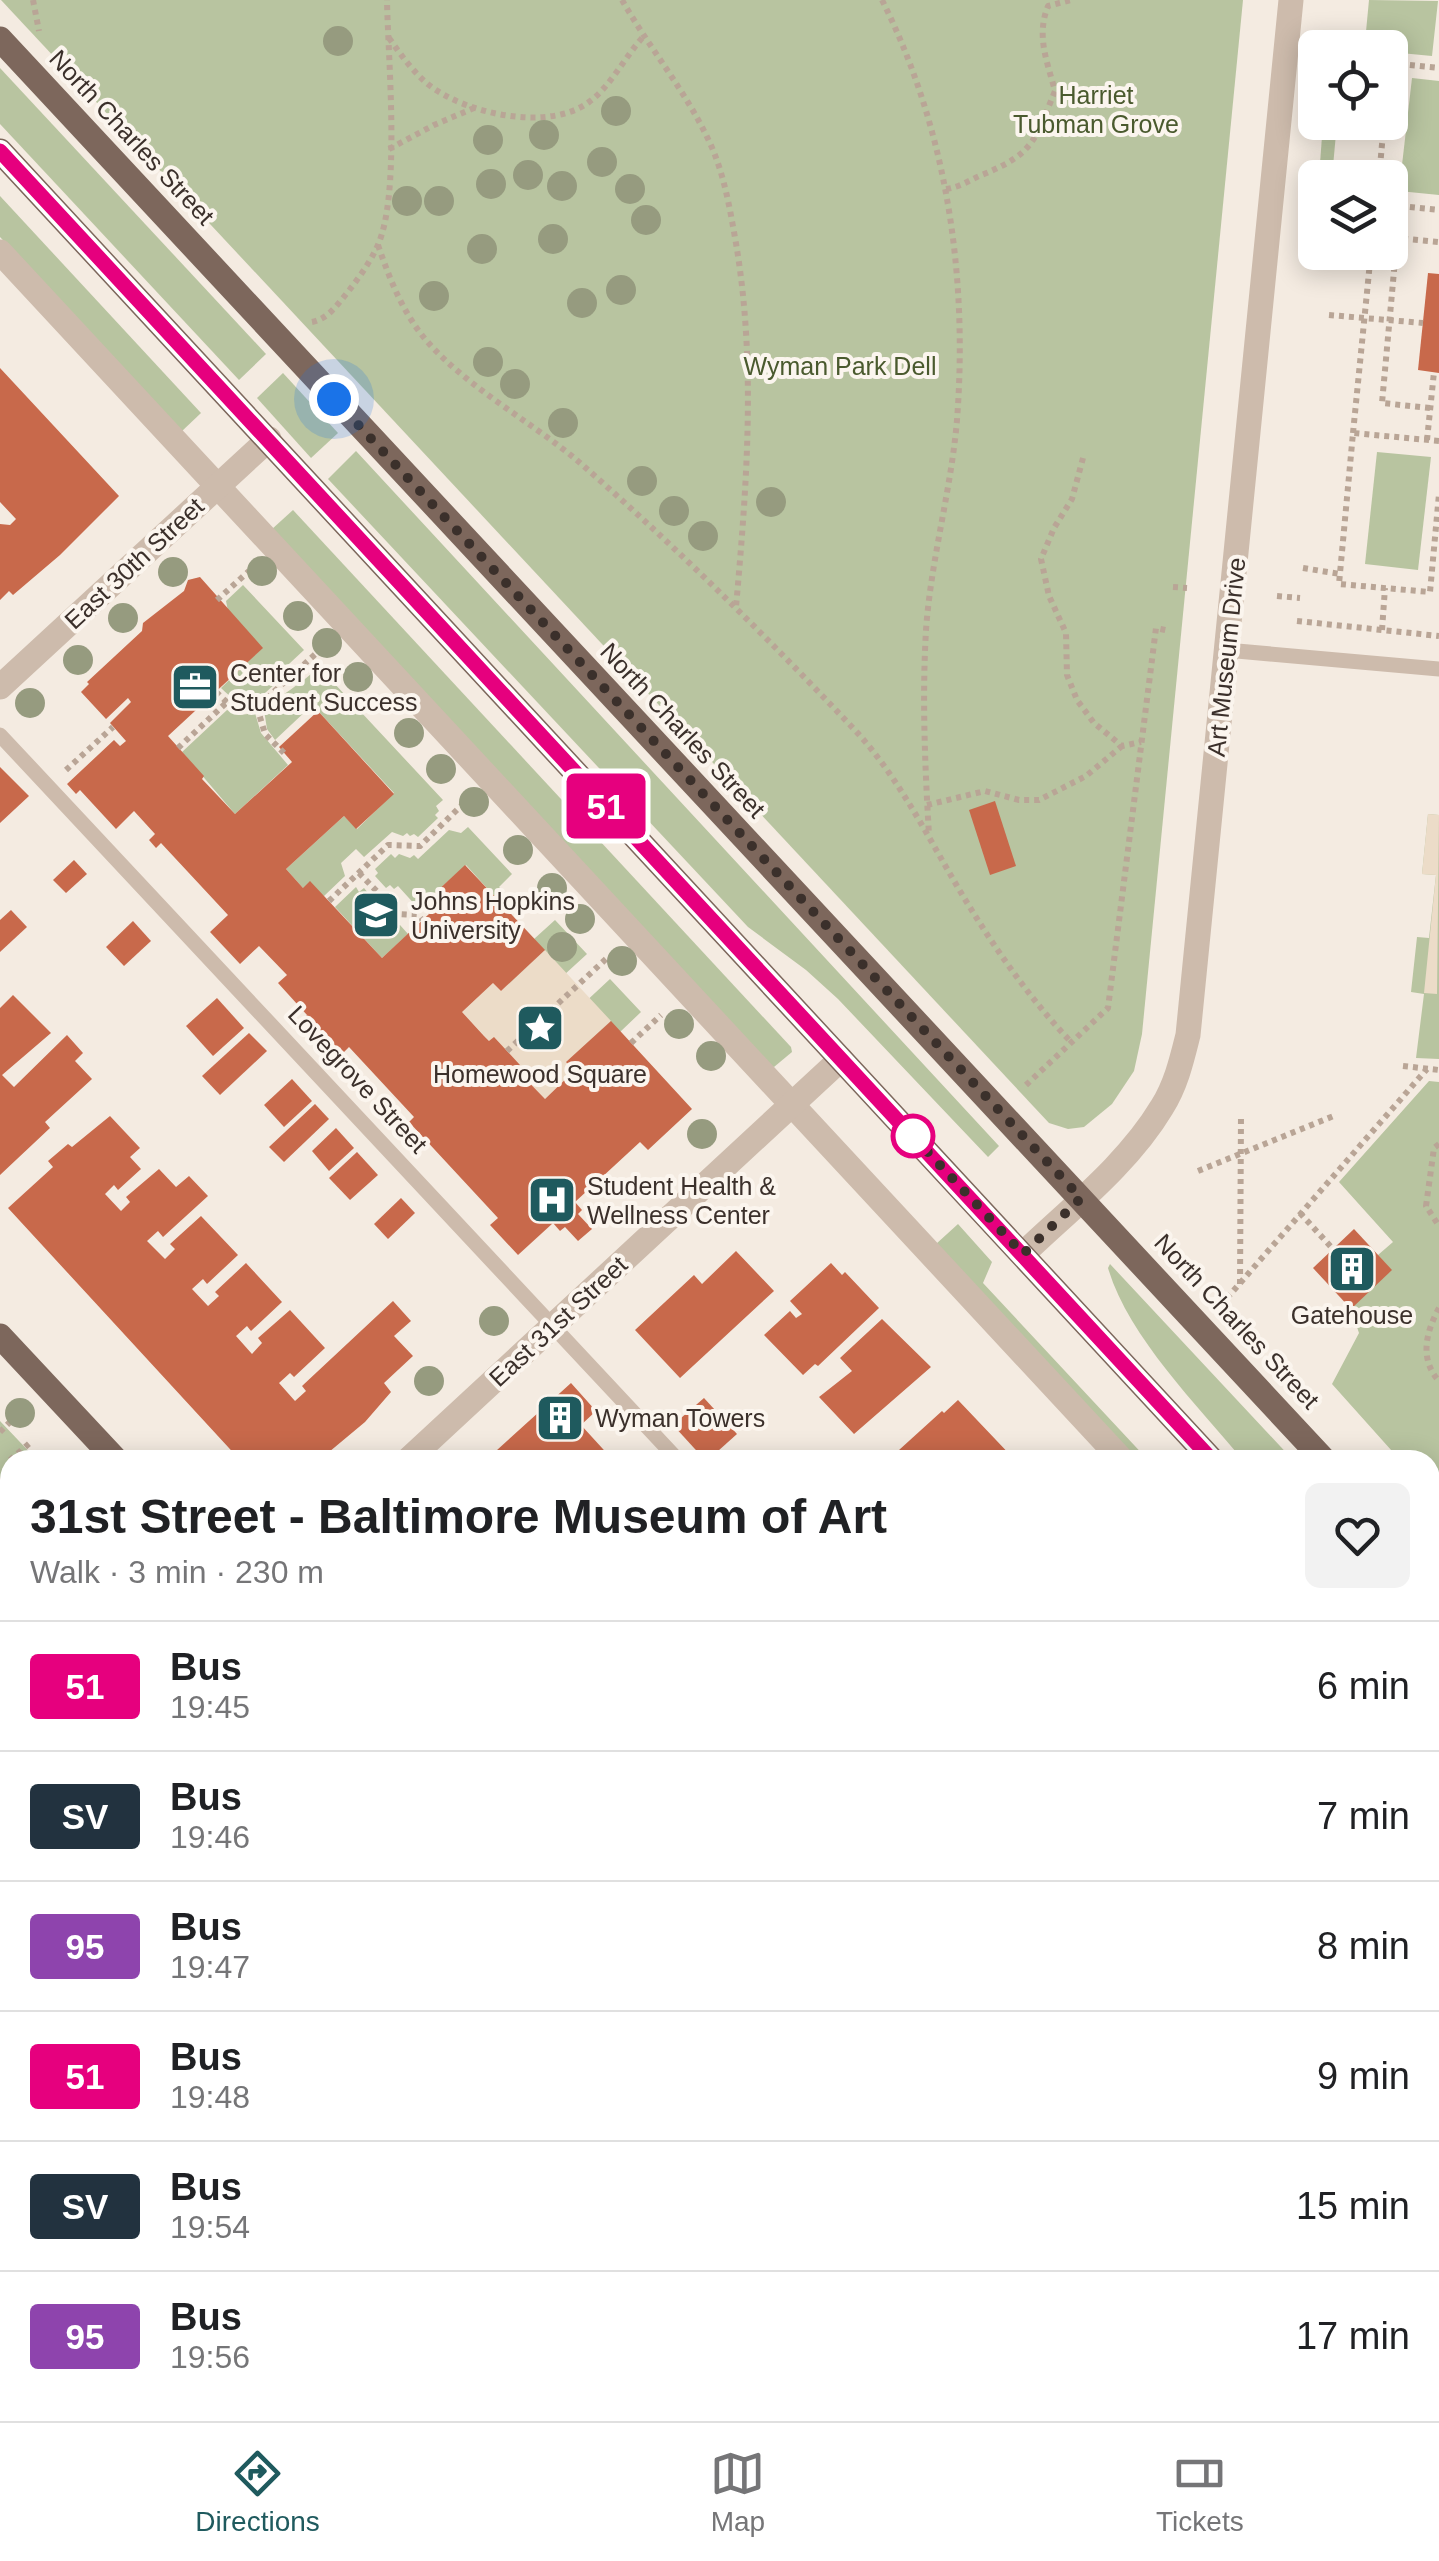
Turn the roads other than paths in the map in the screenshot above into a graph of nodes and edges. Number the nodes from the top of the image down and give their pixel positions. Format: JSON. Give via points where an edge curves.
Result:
{"nodes":[{"id":1,"x":1291,"y":0,"type":"edge"},
{"id":2,"x":0,"y":39,"type":"edge"},
{"id":3,"x":0,"y":150,"type":"edge"},
{"id":4,"x":0,"y":252,"type":"edge"},
{"id":5,"x":269,"y":439,"type":"junction"},
{"id":6,"x":217,"y":486,"type":"junction"},
{"id":7,"x":1226,"y":650,"type":"junction"},
{"id":8,"x":1439,"y":669,"type":"edge"},
{"id":9,"x":0,"y":687,"type":"edge"},
{"id":10,"x":0,"y":734,"type":"edge"},
{"id":11,"x":840,"y":1059,"type":"junction"},
{"id":12,"x":792,"y":1105,"type":"junction"},
{"id":13,"x":1081,"y":1198,"type":"junction"},
{"id":14,"x":1023,"y":1254,"type":"junction"},
{"id":15,"x":553,"y":1326,"type":"junction"},
{"id":16,"x":0,"y":1336,"type":"edge"},
{"id":17,"x":107,"y":1450,"type":"edge"},
{"id":18,"x":419,"y":1450,"type":"edge"},
{"id":19,"x":669,"y":1450,"type":"edge"},
{"id":20,"x":1113,"y":1450,"type":"edge"},
{"id":21,"x":1203,"y":1450,"type":"edge"},
{"id":22,"x":1315,"y":1450,"type":"edge"}],
"edges":[{"from":1,"to":7,"type":"street","name":"Art Museum Drive"},
{"from":2,"to":13,"type":"main road","name":"North Charles Street"},
{"from":3,"to":5,"type":"main road"},
{"from":4,"to":6,"type":"street"},
{"from":5,"to":6,"type":"street","name":"East 30th Street"},
{"from":5,"to":11,"type":"main road"},
{"from":6,"to":9,"type":"street","name":"East 30th Street"},
{"from":6,"to":12,"type":"street"},
{"from":7,"to":8,"type":"lane"},
{"from":7,"to":13,"type":"street","name":"Art Museum Drive","via":[[1195,979],[1179,1071],[1162,1108]]},
{"from":10,"to":15,"type":"lane","name":"Lovegrove Street"},
{"from":11,"to":12,"type":"street","name":"East 31st Street"},
{"from":11,"to":14,"type":"main road"},
{"from":12,"to":15,"type":"street","name":"East 31st Street"},
{"from":12,"to":20,"type":"street"},
{"from":13,"to":14,"type":"street","name":"Art Museum Drive"},
{"from":13,"to":22,"type":"main road","name":"North Charles Street"},
{"from":14,"to":21,"type":"main road"},
{"from":15,"to":18,"type":"street","name":"East 31st Street"},
{"from":15,"to":19,"type":"lane","name":"Lovegrove Street"},
{"from":16,"to":17,"type":"main road"}]}
